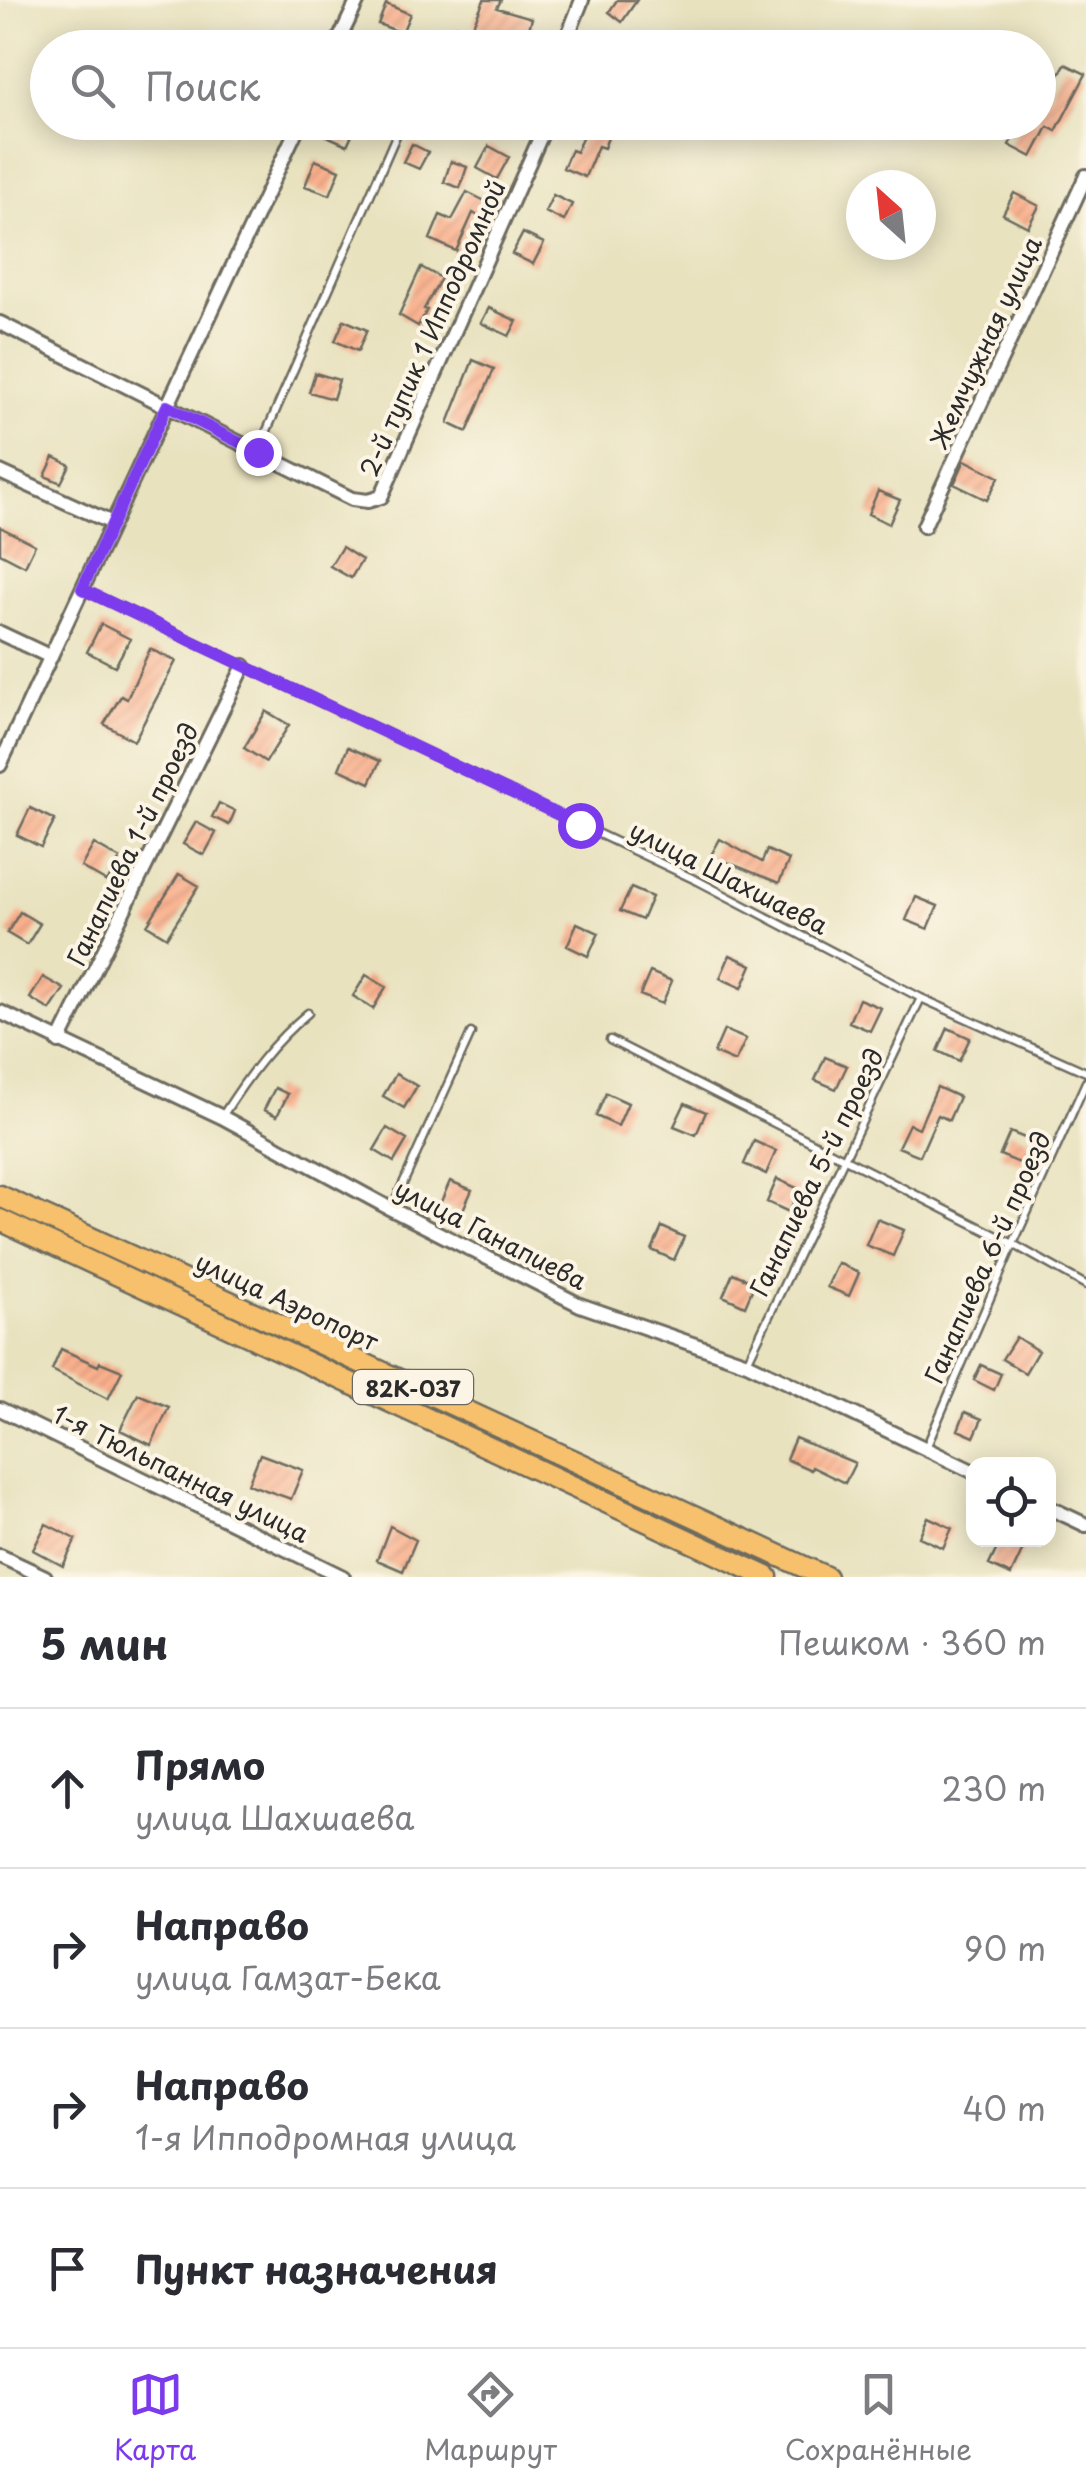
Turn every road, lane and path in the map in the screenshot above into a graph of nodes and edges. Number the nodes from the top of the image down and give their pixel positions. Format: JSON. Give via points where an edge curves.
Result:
{"nodes":[{"id":1,"x":358,"y":0,"type":"edge"},
{"id":2,"x":582,"y":0,"type":"edge"},
{"id":3,"x":344,"y":30,"type":"edge"},
{"id":4,"x":570,"y":30,"type":"edge"},
{"id":5,"x":292,"y":140,"type":"edge"},
{"id":6,"x":394,"y":140,"type":"edge"},
{"id":7,"x":539,"y":140,"type":"edge"},
{"id":8,"x":1086,"y":176,"type":"edge"},
{"id":9,"x":0,"y":322,"type":"edge"},
{"id":10,"x":167,"y":406,"type":"junction"},
{"id":11,"x":258,"y":452,"type":"junction"},
{"id":12,"x":0,"y":472,"type":"edge"},
{"id":13,"x":112,"y":523,"type":"junction"},
{"id":14,"x":924,"y":526,"type":"dead end"},
{"id":15,"x":82,"y":589,"type":"junction"},
{"id":16,"x":0,"y":633,"type":"edge"},
{"id":17,"x":51,"y":656,"type":"junction"},
{"id":18,"x":244,"y":666,"type":"junction"},
{"id":19,"x":0,"y":765,"type":"edge"},
{"id":20,"x":922,"y":998,"type":"junction"},
{"id":21,"x":0,"y":1012,"type":"edge"},
{"id":22,"x":308,"y":1013,"type":"dead end"},
{"id":23,"x":471,"y":1033,"type":"dead end"},
{"id":24,"x":610,"y":1040,"type":"dead end"},
{"id":25,"x":60,"y":1042,"type":"junction"},
{"id":26,"x":1086,"y":1072,"type":"edge"},
{"id":27,"x":1086,"y":1082,"type":"edge"},
{"id":28,"x":222,"y":1117,"type":"junction"},
{"id":29,"x":844,"y":1158,"type":"junction"},
{"id":30,"x":0,"y":1196,"type":"edge"},
{"id":31,"x":391,"y":1210,"type":"junction"},
{"id":32,"x":0,"y":1220,"type":"edge"},
{"id":33,"x":1012,"y":1244,"type":"junction"},
{"id":34,"x":1086,"y":1286,"type":"edge"},
{"id":35,"x":747,"y":1363,"type":"junction"},
{"id":36,"x":0,"y":1409,"type":"edge"},
{"id":37,"x":926,"y":1449,"type":"junction"},
{"id":38,"x":966,"y":1468,"type":"edge"},
{"id":39,"x":1056,"y":1512,"type":"edge"},
{"id":40,"x":1086,"y":1525,"type":"edge"},
{"id":41,"x":0,"y":1556,"type":"edge"},
{"id":42,"x":45,"y":1577,"type":"edge"},
{"id":43,"x":342,"y":1577,"type":"edge"},
{"id":44,"x":767,"y":1577,"type":"edge"},
{"id":45,"x":826,"y":1577,"type":"edge"}],
"edges":[{"from":1,"to":3,"type":"street"},
{"from":2,"to":4,"type":"street"},
{"from":5,"to":10,"type":"street"},
{"from":6,"to":11,"type":"lane"},
{"from":7,"to":11,"type":"street","name":"2-й тупик 1 Ипподромной","via":[[381,497],[352,499]]},
{"from":8,"to":14,"type":"street","name":"Жемчужная улица"},
{"from":9,"to":10,"type":"street"},
{"from":10,"to":11,"type":"street"},
{"from":10,"to":13,"type":"street"},
{"from":12,"to":13,"type":"street"},
{"from":13,"to":15,"type":"street"},
{"from":15,"to":17,"type":"street"},
{"from":15,"to":18,"type":"lane","name":"улица Шахшаева"},
{"from":16,"to":17,"type":"street"},
{"from":17,"to":19,"type":"street"},
{"from":18,"to":20,"type":"lane","name":"улица Шахшаева","via":[[698,881]]},
{"from":18,"to":25,"type":"street","name":"Ганапиева 1-й проезд"},
{"from":20,"to":26,"type":"lane","name":"улица Шахшаева"},
{"from":20,"to":29,"type":"lane","name":"Ганапиева 5-й проезд"},
{"from":21,"to":25,"type":"street","name":"улица Ганапиева"},
{"from":22,"to":28,"type":"lane","via":[[254,1067]]},
{"from":23,"to":31,"type":"lane"},
{"from":24,"to":29,"type":"lane"},
{"from":25,"to":28,"type":"street","name":"улица Ганапиева"},
{"from":27,"to":33,"type":"lane","name":"Ганапиева 6-й проезд"},
{"from":28,"to":31,"type":"street","name":"улица Ганапиева"},
{"from":29,"to":33,"type":"lane"},
{"from":29,"to":35,"type":"lane","name":"Ганапиева 5-й проезд"},
{"from":30,"to":45,"type":"main road","name":"улица Аэропорт","number":"82К-037"},
{"from":31,"to":35,"type":"street","name":"улица Ганапиева","via":[[580,1305]]},
{"from":32,"to":44,"type":"main road","name":"улица Аэропорт"},
{"from":33,"to":34,"type":"lane"},
{"from":33,"to":37,"type":"lane","name":"Ганапиева 6-й проезд"},
{"from":35,"to":37,"type":"street","name":"улица Ганапиева"},
{"from":36,"to":43,"type":"street","name":"1-я Тюльпанная улица"},
{"from":37,"to":38,"type":"street","name":"улица Ганапиева"},
{"from":39,"to":40,"type":"street"},
{"from":41,"to":42,"type":"street"}]}
